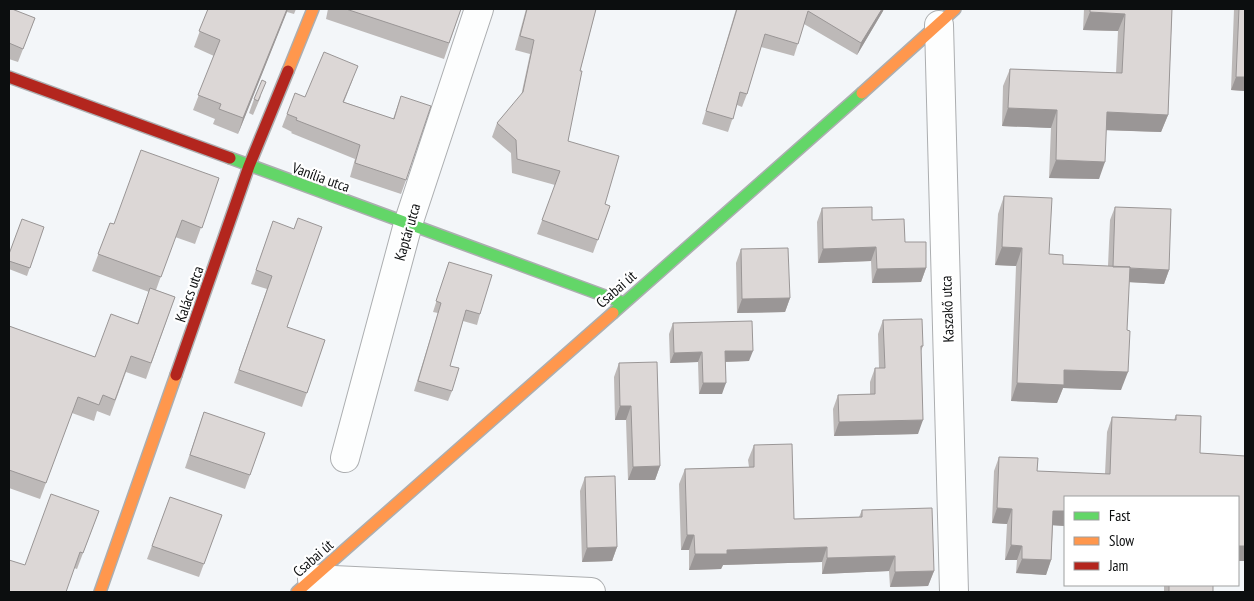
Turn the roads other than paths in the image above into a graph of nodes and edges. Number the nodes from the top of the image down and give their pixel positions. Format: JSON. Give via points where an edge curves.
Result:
{"nodes":[{"id":1,"x":313,"y":9,"type":"edge"},
{"id":2,"x":479,"y":9,"type":"edge"},
{"id":3,"x":947,"y":17,"type":"edge"},
{"id":4,"x":9,"y":77,"type":"edge"},
{"id":5,"x":249,"y":166,"type":"junction"},
{"id":6,"x":408,"y":224,"type":"junction"},
{"id":7,"x":624,"y":303,"type":"junction"},
{"id":8,"x":344,"y":458,"type":"dead end"},
{"id":9,"x":305,"y":586,"type":"edge"},
{"id":10,"x":100,"y":592,"type":"edge"},
{"id":11,"x":592,"y":592,"type":"edge"},
{"id":12,"x":954,"y":592,"type":"edge"}],
"edges":[{"from":1,"to":5,"type":"street","name":"Kalács utca"},
{"from":2,"to":6,"type":"street","name":"Kaptár utca"},
{"from":3,"to":7,"type":"street","name":"Csabai út"},
{"from":3,"to":12,"type":"street","name":"Kaszakő utca"},
{"from":4,"to":5,"type":"street","name":"Vanília utca"},
{"from":5,"to":6,"type":"street","name":"Vanília utca"},
{"from":5,"to":10,"type":"street","name":"Kalács utca"},
{"from":6,"to":7,"type":"street","name":"Vanília utca"},
{"from":6,"to":8,"type":"street","name":"Kaptár utca"},
{"from":7,"to":9,"type":"street","name":"Csabai út"},
{"from":9,"to":11,"type":"street"}]}
